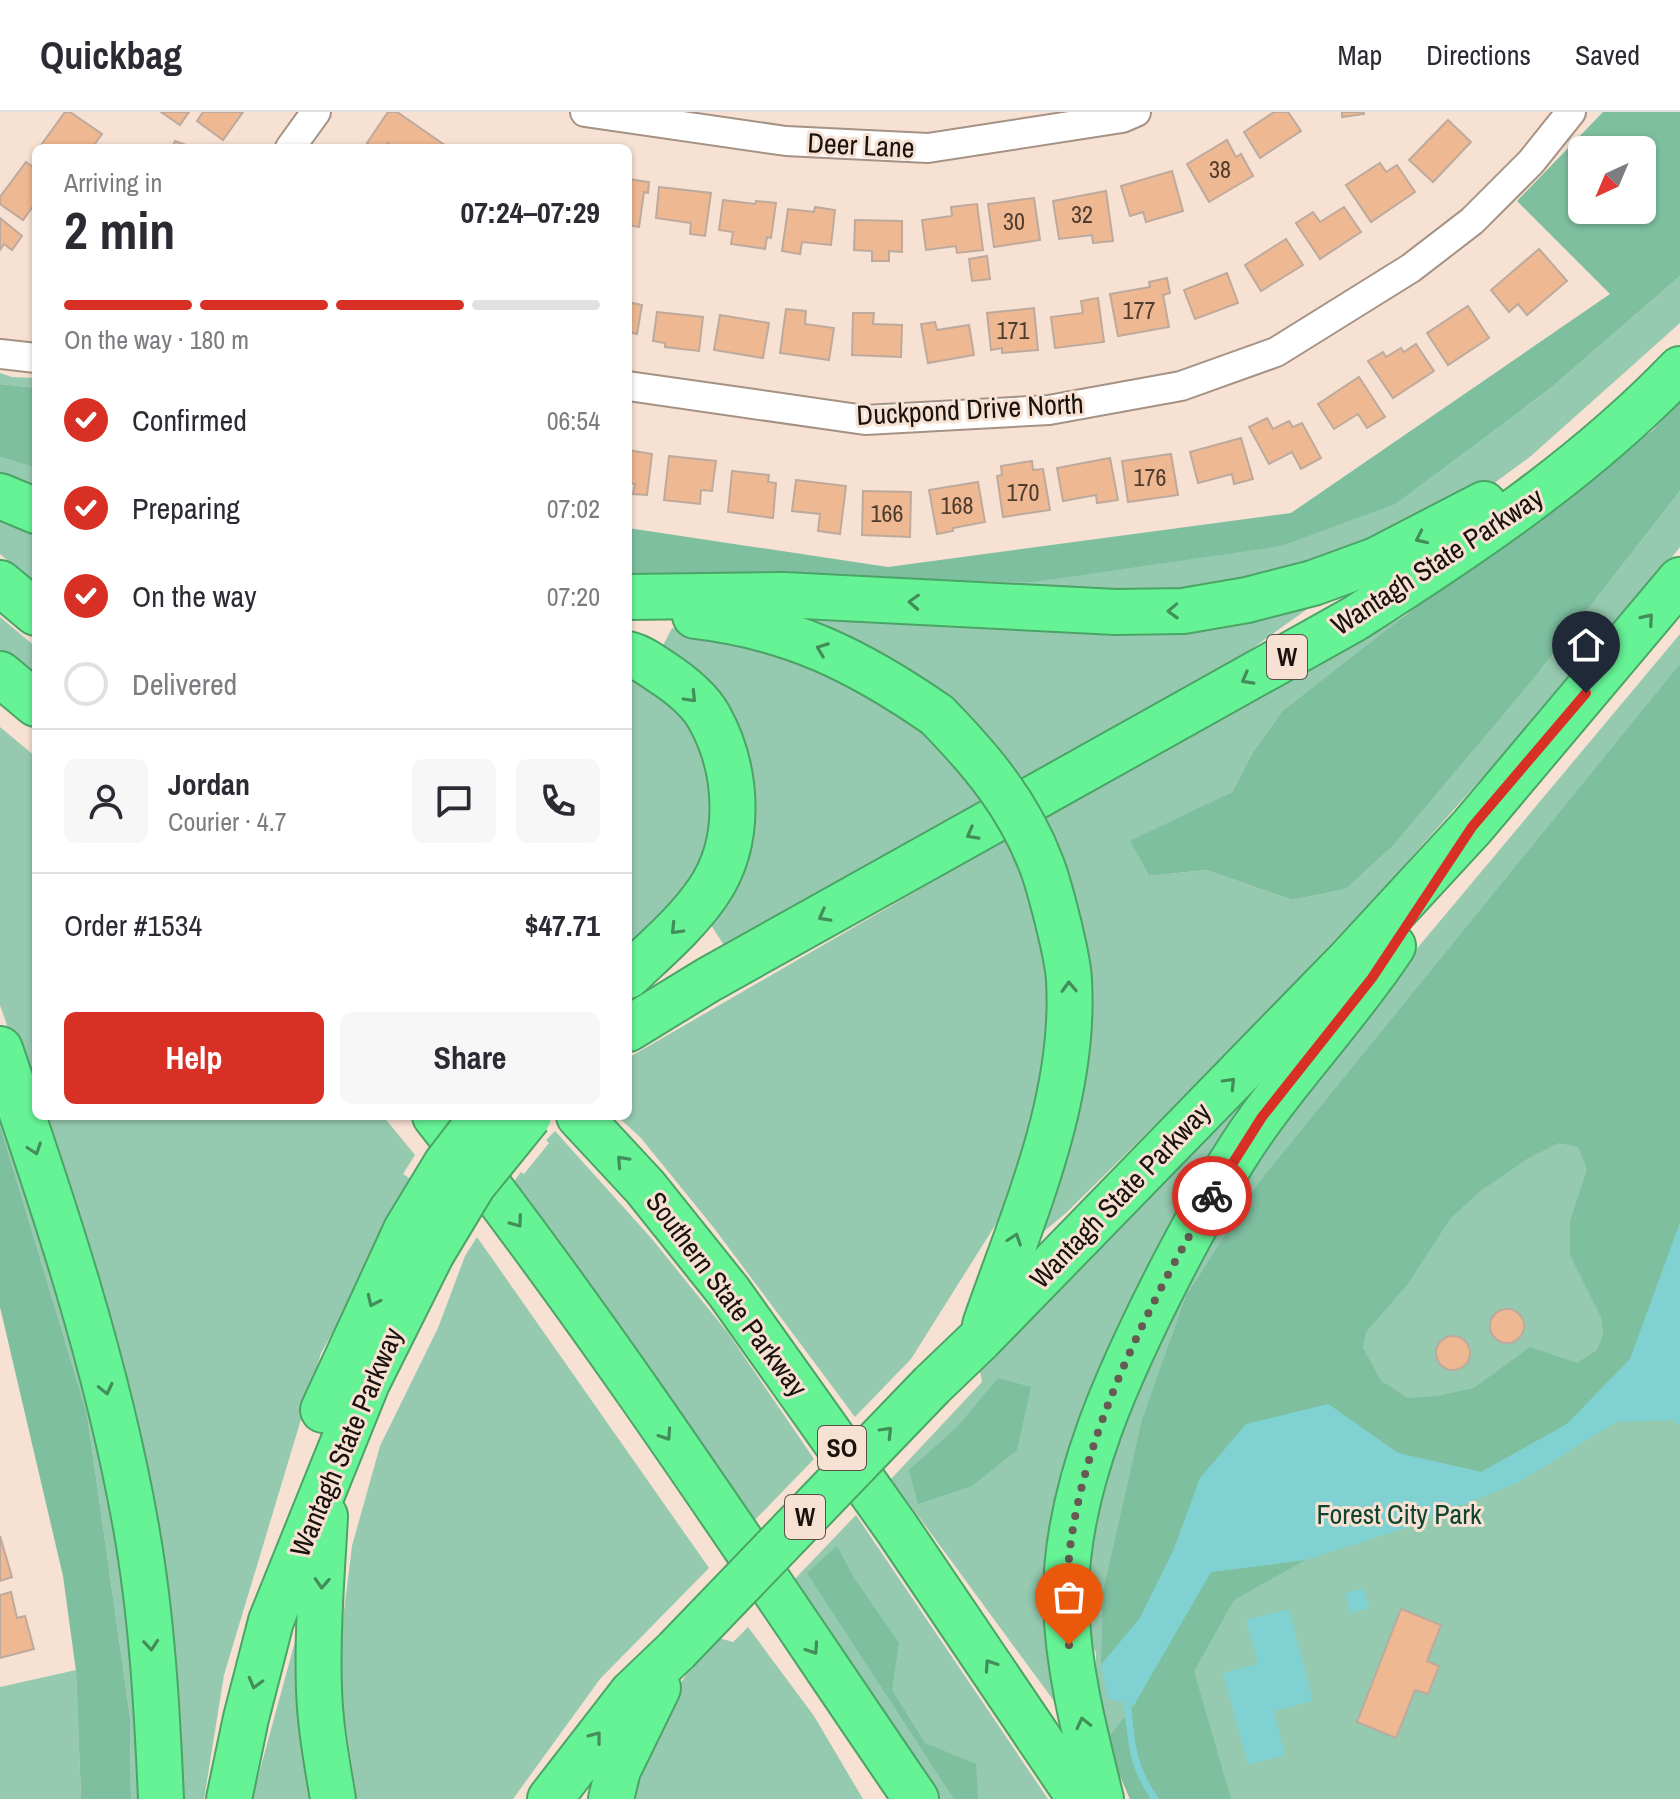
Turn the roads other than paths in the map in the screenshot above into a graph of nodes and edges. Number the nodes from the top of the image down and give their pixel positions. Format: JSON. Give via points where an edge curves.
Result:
{"nodes":[{"id":1,"x":316,"y":112,"type":"edge"},
{"id":2,"x":585,"y":112,"type":"edge"},
{"id":3,"x":1136,"y":112,"type":"edge"},
{"id":4,"x":1558,"y":117,"type":"edge"},
{"id":5,"x":293,"y":144,"type":"edge"},
{"id":6,"x":0,"y":354,"type":"edge"},
{"id":7,"x":32,"y":358,"type":"edge"},
{"id":8,"x":1667,"y":382,"type":"edge"},
{"id":9,"x":632,"y":387,"type":"edge"},
{"id":10,"x":0,"y":496,"type":"edge"},
{"id":11,"x":32,"y":509,"type":"edge"},
{"id":12,"x":1680,"y":580,"type":"edge"},
{"id":13,"x":0,"y":583,"type":"edge"},
{"id":14,"x":632,"y":597,"type":"edge"},
{"id":15,"x":632,"y":608,"type":"edge"},
{"id":16,"x":32,"y":610,"type":"edge"},
{"id":17,"x":632,"y":655,"type":"edge"},
{"id":18,"x":0,"y":674,"type":"edge"},
{"id":19,"x":32,"y":701,"type":"edge"},
{"id":20,"x":1472,"y":827,"type":"junction"},
{"id":21,"x":632,"y":972,"type":"edge"},
{"id":22,"x":632,"y":1026,"type":"edge"},
{"id":23,"x":0,"y":1049,"type":"edge"},
{"id":24,"x":438,"y":1120,"type":"edge"},
{"id":25,"x":480,"y":1120,"type":"edge"},
{"id":26,"x":526,"y":1120,"type":"edge"},
{"id":27,"x":583,"y":1120,"type":"edge"},
{"id":28,"x":419,"y":1242,"type":"junction"},
{"id":29,"x":980,"y":1339,"type":"junction"},
{"id":30,"x":327,"y":1477,"type":"junction"},
{"id":31,"x":271,"y":1621,"type":"junction"},
{"id":32,"x":677,"y":1650,"type":"junction"},
{"id":33,"x":161,"y":1799,"type":"edge"},
{"id":34,"x":229,"y":1799,"type":"edge"},
{"id":35,"x":333,"y":1799,"type":"edge"},
{"id":36,"x":550,"y":1799,"type":"edge"},
{"id":37,"x":611,"y":1799,"type":"edge"},
{"id":38,"x":915,"y":1799,"type":"edge"},
{"id":39,"x":1080,"y":1799,"type":"edge"},
{"id":40,"x":1101,"y":1799,"type":"edge"}],
"edges":[{"from":1,"to":5,"type":"street"},
{"from":2,"to":3,"type":"street","name":"Deer Lane","via":[[786,141],[928,148]]},
{"from":4,"to":9,"type":"street","name":"Duckpond Drive North","via":[[1531,162],[1472,221],[1411,268],[1276,352],[1181,386],[1049,410],[865,420]]},
{"from":6,"to":7,"type":"street"},
{"from":8,"to":14,"type":"highway","one_way":true,"via":[[1547,467],[1437,531],[1313,583],[1247,600],[1183,611],[1116,612],[784,595]]},
{"from":8,"to":22,"type":"highway","name":"Wantagh State Parkway","number":"W","one_way":true,"via":[[1560,479],[1354,619]]},
{"from":10,"to":11,"type":"highway"},
{"from":20,"to":12,"type":"highway","name":"Wantagh State Parkway","number":"W","one_way":true},
{"from":13,"to":16,"type":"highway"},
{"from":29,"to":15,"type":"highway","one_way":true,"bridge":true,"via":[[1050,1139],[1069,1034],[1069,978],[1059,926],[1042,866],[1016,811],[980,760],[937,715],[845,658],[782,633],[722,619]]},
{"from":17,"to":21,"type":"highway","one_way":true,"via":[[675,680],[708,715],[727,759],[734,801],[729,847],[709,890]]},
{"from":18,"to":19,"type":"highway"},
{"from":29,"to":20,"type":"highway","name":"Wantagh State Parkway","number":"W","one_way":true},
{"from":40,"to":20,"type":"highway","one_way":true,"via":[[1071,1667],[1066,1600],[1071,1540],[1101,1426],[1159,1295],[1234,1160],[1372,978]]},
{"from":23,"to":33,"type":"highway","one_way":true,"via":[[87,1314],[116,1433],[149,1627]]},
{"from":24,"to":38,"type":"highway","one_way":true,"via":[[578,1307]]},
{"from":25,"to":28,"type":"highway","bridge":true,"via":[[446,1164]]},
{"from":26,"to":28,"type":"highway","name":"Wantagh State Parkway","bridge":true},
{"from":39,"to":27,"type":"highway","name":"Southern State Parkway","number":"SO","one_way":true,"via":[[729,1292],[645,1187]]},
{"from":28,"to":30,"type":"highway","name":"Wantagh State Parkway"},
{"from":28,"to":31,"type":"highway","one_way":true,"via":[[319,1419]]},
{"from":32,"to":29,"type":"highway","name":"Wantagh State Parkway","number":"W","one_way":true,"bridge":true},
{"from":30,"to":31,"type":"highway","name":"Wantagh State Parkway"},
{"from":30,"to":35,"type":"highway","one_way":true,"via":[[319,1692]]},
{"from":31,"to":34,"type":"highway","name":"Wantagh State Parkway","one_way":true},
{"from":36,"to":32,"type":"highway","name":"Wantagh State Parkway","number":"W","one_way":true,"via":[[632,1693]]},
{"from":32,"to":37,"type":"highway","via":[[618,1770]]}]}
